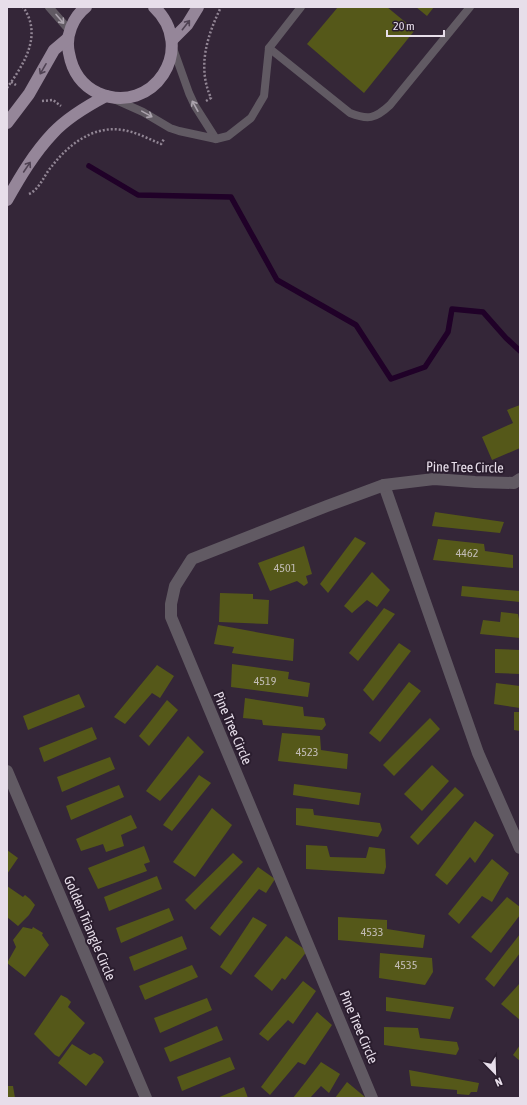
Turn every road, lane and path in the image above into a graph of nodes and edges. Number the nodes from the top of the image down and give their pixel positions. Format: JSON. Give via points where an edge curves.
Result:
{"nodes":[{"id":1,"x":24,"y":7,"type":"edge"},
{"id":2,"x":49,"y":7,"type":"edge"},
{"id":3,"x":86,"y":7,"type":"edge"},
{"id":4,"x":154,"y":7,"type":"edge"},
{"id":5,"x":198,"y":7,"type":"edge"},
{"id":6,"x":301,"y":7,"type":"edge"},
{"id":7,"x":470,"y":7,"type":"edge"},
{"id":8,"x":220,"y":8,"type":"edge"},
{"id":9,"x":68,"y":35,"type":"junction"},
{"id":10,"x":172,"y":44,"type":"junction"},
{"id":11,"x":269,"y":48,"type":"junction"},
{"id":12,"x":11,"y":82,"type":"junction"},
{"id":13,"x":7,"y":88,"type":"edge"},
{"id":14,"x":29,"y":94,"type":"junction"},
{"id":15,"x":109,"y":97,"type":"junction"},
{"id":16,"x":204,"y":102,"type":"dead end"},
{"id":17,"x":70,"y":118,"type":"junction"},
{"id":18,"x":7,"y":122,"type":"edge"},
{"id":19,"x":166,"y":135,"type":"dead end"},
{"id":20,"x":82,"y":138,"type":"junction"},
{"id":21,"x":216,"y":139,"type":"junction"},
{"id":22,"x":36,"y":191,"type":"dead end"},
{"id":23,"x":7,"y":200,"type":"edge"},
{"id":24,"x":520,"y":479,"type":"edge"},
{"id":25,"x":384,"y":485,"type":"junction"},
{"id":26,"x":7,"y":771,"type":"edge"},
{"id":27,"x":520,"y":848,"type":"edge"},
{"id":28,"x":146,"y":1098,"type":"edge"},
{"id":29,"x":372,"y":1098,"type":"edge"}],
"edges":[{"from":1,"to":12,"type":"path","via":[[30,18],[30,48]]},
{"from":2,"to":9,"type":"lane","one_way":true},
{"from":3,"to":9,"type":"main road","via":[[75,19]]},
{"from":4,"to":10,"type":"main road","via":[[168,26]]},
{"from":10,"to":5,"type":"main road","one_way":true},
{"from":6,"to":11,"type":"lane"},
{"from":7,"to":11,"type":"lane","via":[[390,105],[372,118],[350,113]]},
{"from":8,"to":16,"type":"path","via":[[206,44],[205,80],[211,98]]},
{"from":9,"to":14,"type":"main road","one_way":true,"via":[[54,50]]},
{"from":9,"to":15,"type":"main road","via":[[71,66],[80,80],[92,90]]},
{"from":10,"to":15,"type":"main road","via":[[171,58],[165,73],[155,85],[127,98]]},
{"from":21,"to":10,"type":"lane","one_way":true,"via":[[195,106]]},
{"from":11,"to":21,"type":"lane","via":[[264,96],[251,118],[228,136]]},
{"from":12,"to":13,"type":"path"},
{"from":12,"to":14,"type":"path"},
{"from":14,"to":17,"type":"path","via":[[41,101],[53,100],[64,108]]},
{"from":14,"to":18,"type":"main road"},
{"from":15,"to":17,"type":"main road","via":[[88,106]]},
{"from":15,"to":21,"type":"lane","one_way":true,"via":[[143,112],[170,128]]},
{"from":17,"to":20,"type":"path"},
{"from":23,"to":17,"type":"main road","one_way":true,"via":[[39,150],[53,132]]},
{"from":19,"to":20,"type":"path","via":[[161,144],[123,130],[109,129]]},
{"from":20,"to":22,"type":"path","via":[[51,166]]},
{"from":24,"to":25,"type":"street","name":"Pine Tree Circle","via":[[514,483],[434,479]]},
{"from":25,"to":27,"type":"street","via":[[478,753]]},
{"from":25,"to":29,"type":"street","name":"Pine Tree Circle","via":[[192,559],[175,586],[171,604],[171,617]]},
{"from":26,"to":28,"type":"street","name":"Golden Triangle Circle"}]}
